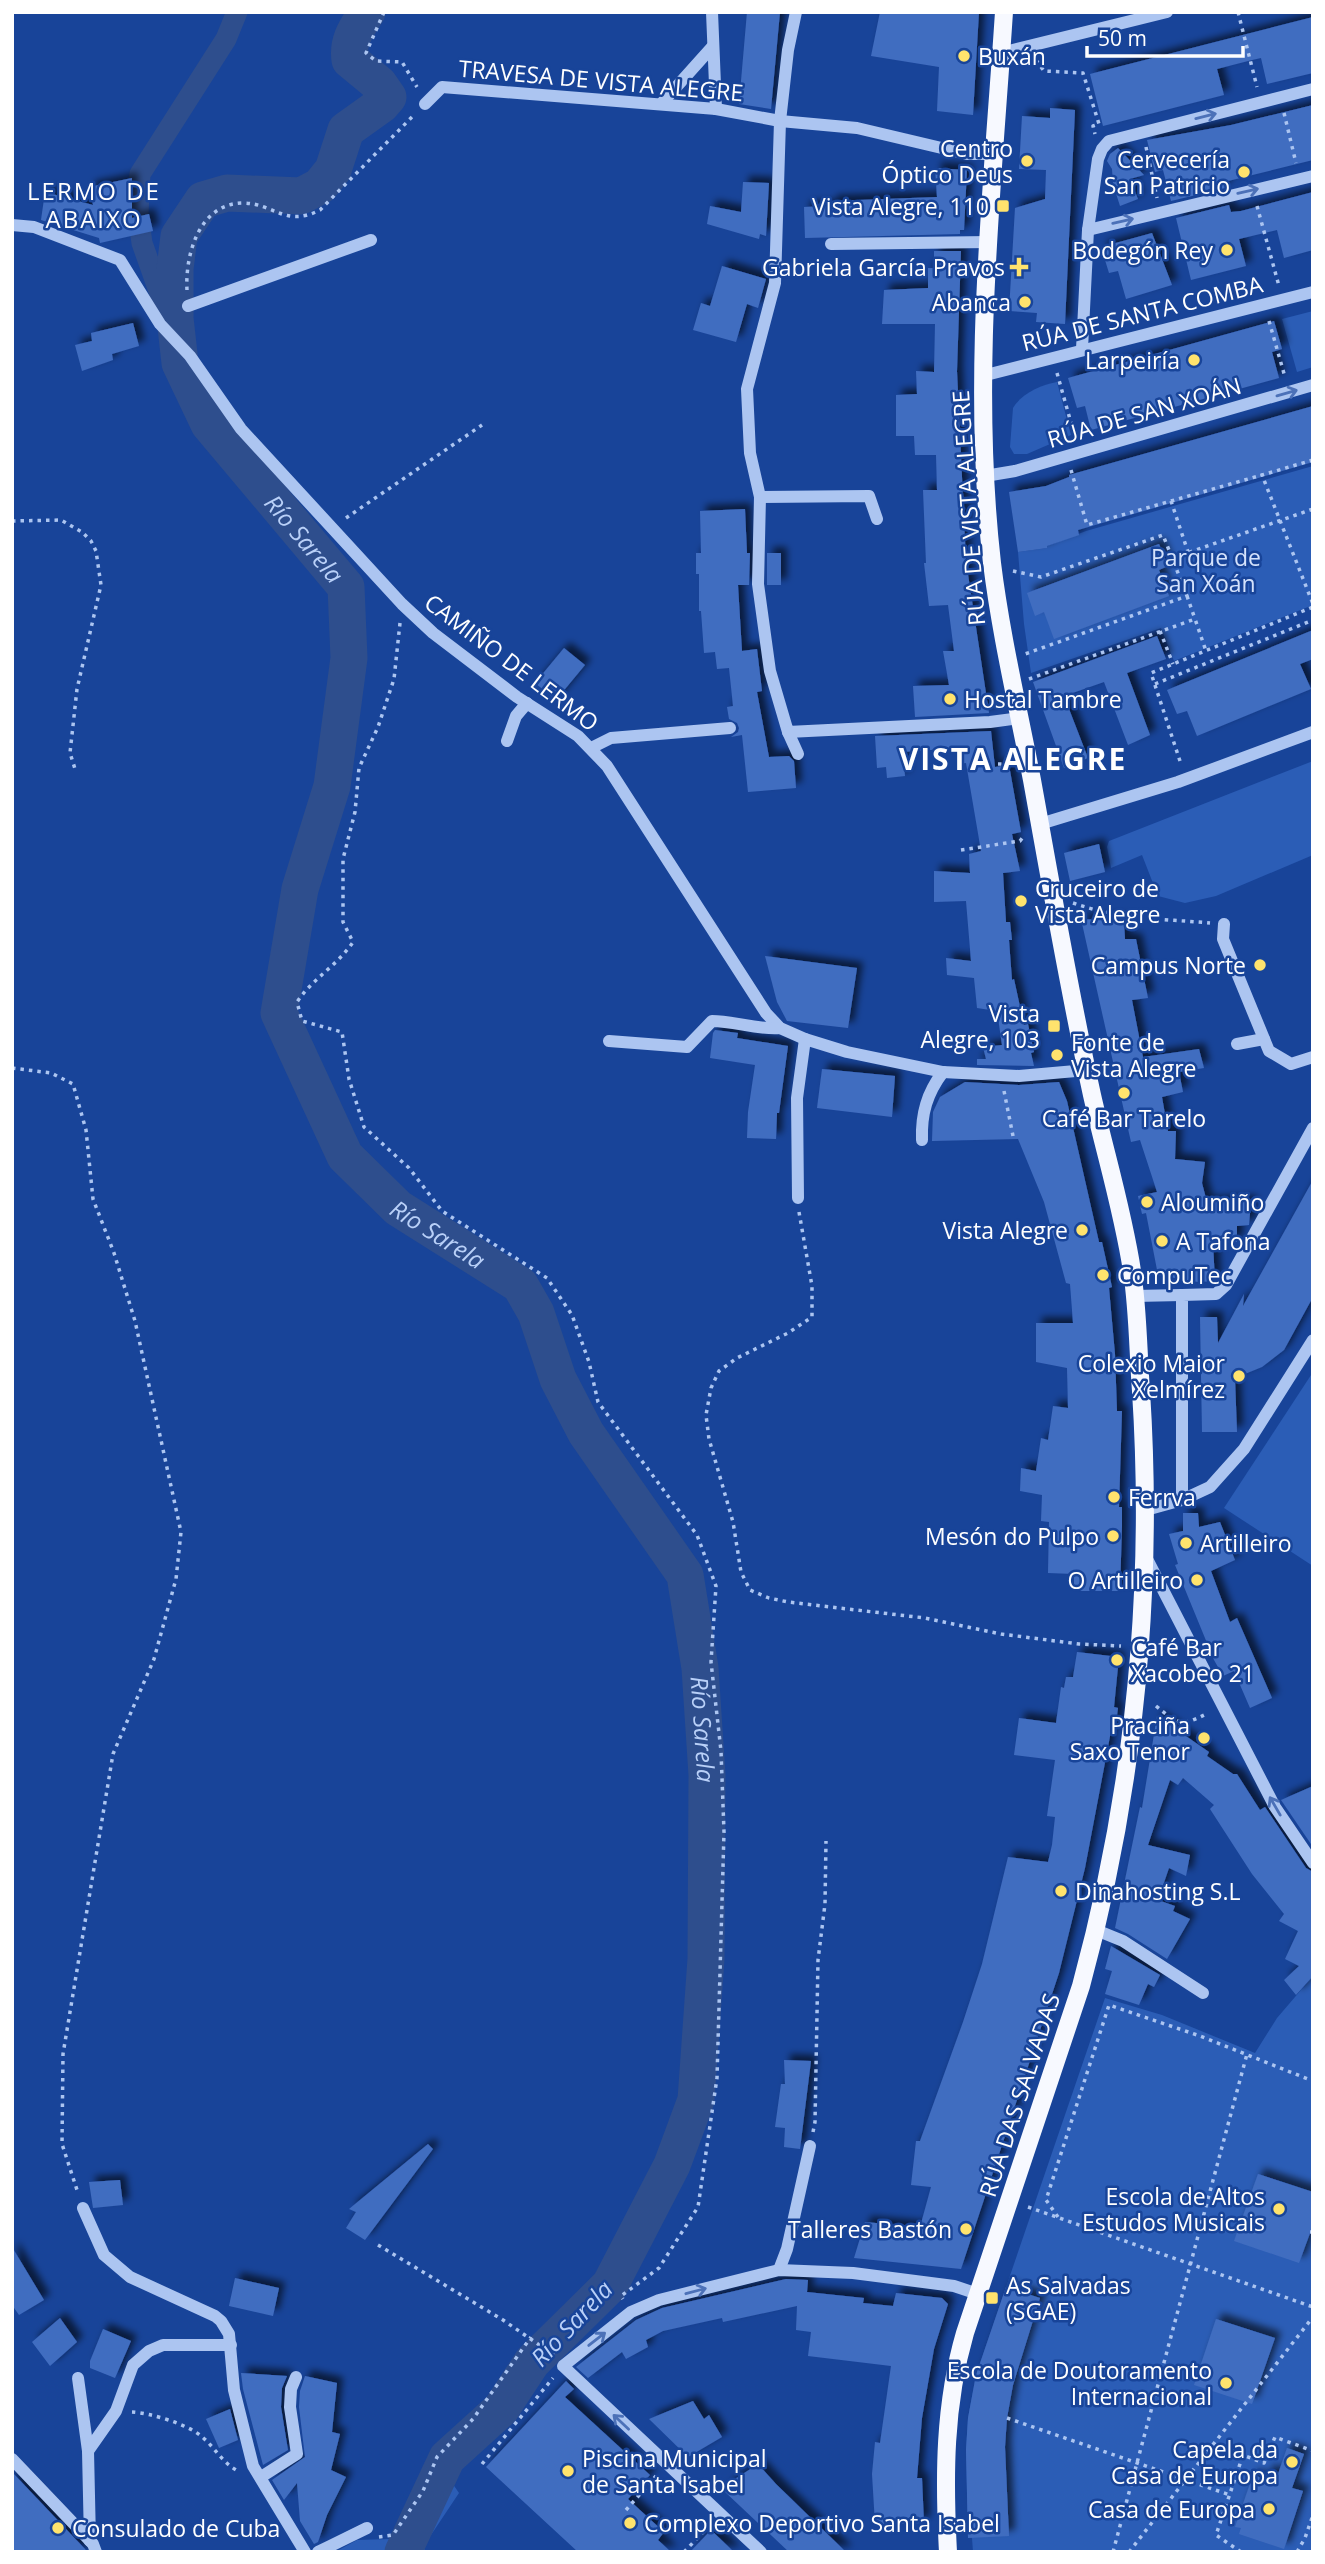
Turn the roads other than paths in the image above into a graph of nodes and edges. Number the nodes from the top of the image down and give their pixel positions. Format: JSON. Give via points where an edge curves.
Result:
{"nodes":[{"id":1,"x":712,"y":12,"type":"edge"},
{"id":2,"x":796,"y":12,"type":"edge"},
{"id":3,"x":1004,"y":12,"type":"edge"},
{"id":4,"x":1167,"y":12,"type":"edge"},
{"id":5,"x":713,"y":46,"type":"junction"},
{"id":6,"x":1002,"y":53,"type":"junction"},
{"id":7,"x":1313,"y":89,"type":"edge"},
{"id":8,"x":425,"y":104,"type":"road end"},
{"id":9,"x":661,"y":104,"type":"junction"},
{"id":10,"x":716,"y":109,"type":"junction"},
{"id":11,"x":780,"y":121,"type":"junction"},
{"id":12,"x":995,"y":154,"type":"junction"},
{"id":13,"x":1306,"y":177,"type":"edge"},
{"id":14,"x":12,"y":225,"type":"edge"},
{"id":15,"x":1088,"y":230,"type":"junction"},
{"id":16,"x":371,"y":240,"type":"dead end"},
{"id":17,"x":989,"y":242,"type":"junction"},
{"id":18,"x":831,"y":244,"type":"dead end"},
{"id":19,"x":1313,"y":292,"type":"edge"},
{"id":20,"x":188,"y":304,"type":"road end"},
{"id":21,"x":1082,"y":349,"type":"junction"},
{"id":22,"x":982,"y":376,"type":"junction"},
{"id":23,"x":1313,"y":385,"type":"edge"},
{"id":24,"x":985,"y":476,"type":"junction"},
{"id":25,"x":760,"y":497,"type":"junction"},
{"id":26,"x":877,"y":519,"type":"dead end"},
{"id":27,"x":527,"y":704,"type":"junction"},
{"id":28,"x":1020,"y":718,"type":"junction"},
{"id":29,"x":730,"y":728,"type":"dead end"},
{"id":30,"x":788,"y":732,"type":"junction"},
{"id":31,"x":1313,"y":732,"type":"edge"},
{"id":32,"x":507,"y":741,"type":"dead end"},
{"id":33,"x":591,"y":748,"type":"junction"},
{"id":34,"x":798,"y":754,"type":"dead end"},
{"id":35,"x":1040,"y":824,"type":"junction"},
{"id":36,"x":1224,"y":924,"type":"road end"},
{"id":37,"x":780,"y":1028,"type":"junction"},
{"id":38,"x":805,"y":1039,"type":"junction"},
{"id":39,"x":1264,"y":1039,"type":"junction"},
{"id":40,"x":610,"y":1041,"type":"dead end"},
{"id":41,"x":1237,"y":1044,"type":"dead end"},
{"id":42,"x":1313,"y":1057,"type":"edge"},
{"id":43,"x":1087,"y":1070,"type":"junction"},
{"id":44,"x":943,"y":1072,"type":"junction"},
{"id":45,"x":1313,"y":1128,"type":"edge"},
{"id":46,"x":922,"y":1140,"type":"dead end"},
{"id":47,"x":798,"y":1198,"type":"road end"},
{"id":48,"x":1182,"y":1295,"type":"junction"},
{"id":49,"x":1135,"y":1296,"type":"junction"},
{"id":50,"x":1313,"y":1340,"type":"edge"},
{"id":51,"x":1182,"y":1500,"type":"junction"},
{"id":52,"x":1146,"y":1510,"type":"junction"},
{"id":53,"x":1146,"y":1555,"type":"junction"},
{"id":54,"x":1141,"y":1650,"type":"joint"},
{"id":55,"x":1313,"y":1863,"type":"edge"},
{"id":56,"x":1096,"y":1930,"type":"junction"},
{"id":57,"x":1203,"y":1993,"type":"dead end"},
{"id":58,"x":810,"y":2146,"type":"road end"},
{"id":59,"x":83,"y":2208,"type":"road end"},
{"id":60,"x":779,"y":2270,"type":"junction"},
{"id":61,"x":978,"y":2294,"type":"junction"},
{"id":62,"x":231,"y":2345,"type":"junction"},
{"id":63,"x":296,"y":2377,"type":"dead end"},
{"id":64,"x":78,"y":2378,"type":"dead end"},
{"id":65,"x":88,"y":2451,"type":"junction"},
{"id":66,"x":12,"y":2459,"type":"edge"},
{"id":67,"x":261,"y":2477,"type":"junction"},
{"id":68,"x":369,"y":2533,"type":"road end"},
{"id":69,"x":93,"y":2547,"type":"edge"},
{"id":70,"x":305,"y":2552,"type":"edge"},
{"id":71,"x":318,"y":2552,"type":"edge"},
{"id":72,"x":761,"y":2552,"type":"edge"},
{"id":73,"x":948,"y":2552,"type":"edge"}],
"edges":[{"from":1,"to":5,"type":"street"},
{"from":2,"to":11,"type":"street"},
{"from":3,"to":6,"type":"main road","name":"RÚA DE VISTA ALEGRE"},
{"from":4,"to":6,"type":"street"},
{"from":5,"to":9,"type":"street"},
{"from":5,"to":10,"type":"street"},
{"from":6,"to":12,"type":"main road","name":"RÚA DE VISTA ALEGRE"},
{"from":15,"to":7,"type":"street","one_way":true,"via":[[1098,159],[1109,141]]},
{"from":8,"to":9,"type":"street","name":"TRAVESA DE VISTA ALEGRE","via":[[442,87]]},
{"from":9,"to":10,"type":"street","name":"TRAVESA DE VISTA ALEGRE"},
{"from":10,"to":11,"type":"street","name":"TRAVESA DE VISTA ALEGRE"},
{"from":11,"to":12,"type":"street","name":"TRAVESA DE VISTA ALEGRE","via":[[857,128],[967,154]]},
{"from":11,"to":25,"type":"street","via":[[775,283],[747,389],[750,453]]},
{"from":12,"to":17,"type":"main road","name":"RÚA DE VISTA ALEGRE"},
{"from":15,"to":13,"type":"street","one_way":true},
{"from":14,"to":27,"type":"street","name":"CAMIÑO DE LERMO","via":[[34,227],[120,260],[160,324],[190,356],[240,429],[402,604]]},
{"from":15,"to":21,"type":"street"},
{"from":16,"to":20,"type":"street"},
{"from":17,"to":18,"type":"street"},
{"from":17,"to":22,"type":"main road","name":"RÚA DE VISTA ALEGRE"},
{"from":19,"to":21,"type":"street","name":"RÚA DE SANTA COMBA"},
{"from":21,"to":22,"type":"street","name":"RÚA DE SANTA COMBA"},
{"from":22,"to":24,"type":"main road","name":"RÚA DE VISTA ALEGRE"},
{"from":24,"to":23,"type":"street","name":"RÚA DE SAN XOÁN","one_way":true},
{"from":24,"to":28,"type":"main road","name":"RÚA DE VISTA ALEGRE","via":[[1001,629]]},
{"from":25,"to":26,"type":"street","via":[[869,496]]},
{"from":25,"to":30,"type":"street","via":[[758,584],[771,671]]},
{"from":27,"to":32,"type":"street","via":[[516,716]]},
{"from":27,"to":33,"type":"street","name":"CAMIÑO DE LERMO"},
{"from":28,"to":30,"type":"street"},
{"from":28,"to":35,"type":"main road","name":"RÚA DE VISTA ALEGRE"},
{"from":29,"to":33,"type":"street","via":[[611,738]]},
{"from":30,"to":34,"type":"street"},
{"from":31,"to":35,"type":"street","via":[[1178,782]]},
{"from":33,"to":37,"type":"street","name":"CAMIÑO DE LERMO"},
{"from":35,"to":43,"type":"main road","name":"RÚA DE VISTA ALEGRE"},
{"from":36,"to":39,"type":"street","via":[[1223,939]]},
{"from":37,"to":38,"type":"street","name":"CAMIÑO DE LERMO"},
{"from":37,"to":40,"type":"street","via":[[755,1029],[712,1021],[687,1047]]},
{"from":38,"to":44,"type":"street","name":"CAMIÑO DE LERMO"},
{"from":38,"to":47,"type":"street","via":[[797,1098]]},
{"from":39,"to":41,"type":"street"},
{"from":39,"to":42,"type":"street","via":[[1269,1051],[1291,1064]]},
{"from":43,"to":44,"type":"street","name":"CAMIÑO DE LERMO","via":[[1019,1076]]},
{"from":43,"to":49,"type":"main road","name":"RÚA DE VISTA ALEGRE"},
{"from":44,"to":46,"type":"street","via":[[924,1107]]},
{"from":45,"to":48,"type":"street","via":[[1226,1285],[1216,1294]]},
{"from":48,"to":49,"type":"street"},
{"from":48,"to":51,"type":"street"},
{"from":49,"to":52,"type":"main road","name":"RÚA DE VISTA ALEGRE"},
{"from":50,"to":51,"type":"street","via":[[1244,1449],[1210,1487]]},
{"from":51,"to":52,"type":"street"},
{"from":52,"to":53,"type":"main road","name":"RÚA DE VISTA ALEGRE"},
{"from":53,"to":54,"type":"main road","name":"RÚA DE VISTA ALEGRE"},
{"from":55,"to":53,"type":"street","name":"RÚA DE VISTA ALEGRE","one_way":true,"via":[[1275,1807]]},
{"from":54,"to":56,"type":"main road","name":"RÚA DAS SALVADAS","via":[[1120,1812]]},
{"from":56,"to":57,"type":"street","via":[[1123,1941]]},
{"from":56,"to":61,"type":"main road","name":"RÚA DAS SALVADAS"},
{"from":58,"to":60,"type":"street"},
{"from":59,"to":62,"type":"street","via":[[104,2255],[130,2277],[215,2316],[225,2326]]},
{"from":60,"to":61,"type":"street","via":[[866,2275],[954,2286]]},
{"from":72,"to":60,"type":"street","one_way":true,"via":[[563,2366],[631,2312],[659,2300]]},
{"from":61,"to":73,"type":"main road","name":"RÚA DAS SALVADAS","via":[[958,2356],[947,2419]]},
{"from":62,"to":65,"type":"street","via":[[163,2345],[149,2351],[134,2365],[116,2412]]},
{"from":62,"to":67,"type":"street","via":[[234,2390],[253,2466]]},
{"from":63,"to":67,"type":"street","via":[[290,2407],[297,2454]]},
{"from":64,"to":65,"type":"street"},
{"from":65,"to":69,"type":"street"},
{"from":66,"to":69,"type":"street"},
{"from":67,"to":70,"type":"street"},
{"from":68,"to":71,"type":"street"}]}
